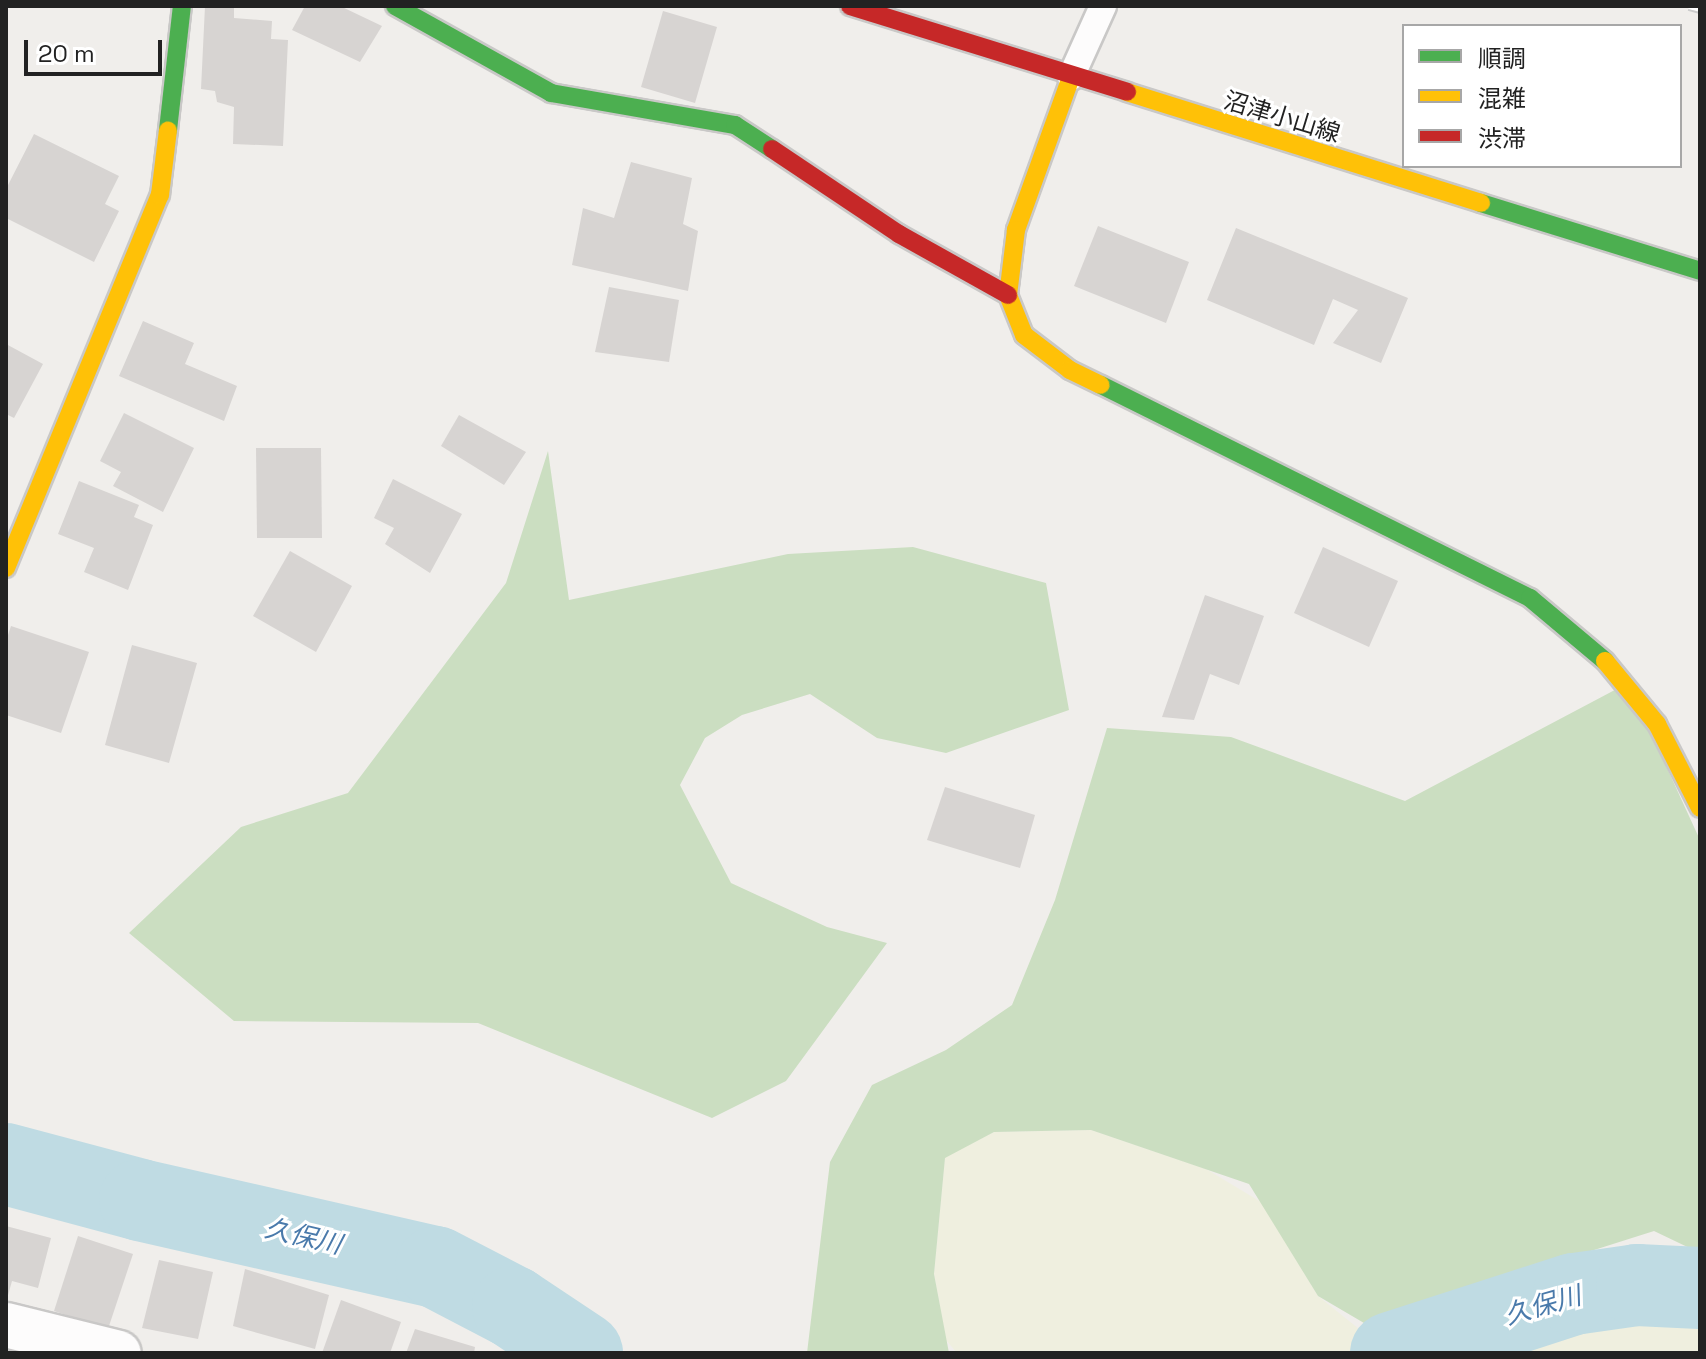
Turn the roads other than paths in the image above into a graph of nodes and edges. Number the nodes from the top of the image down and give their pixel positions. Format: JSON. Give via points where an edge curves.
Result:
{"nodes":[{"id":1,"x":182,"y":6,"type":"edge"},
{"id":2,"x":395,"y":6,"type":"edge"},
{"id":3,"x":850,"y":6,"type":"edge"},
{"id":4,"x":1103,"y":6,"type":"edge"},
{"id":5,"x":1071,"y":77,"type":"junction"},
{"id":6,"x":1700,"y":271,"type":"edge"},
{"id":7,"x":1008,"y":295,"type":"junction"},
{"id":8,"x":6,"y":568,"type":"edge"},
{"id":9,"x":1700,"y":808,"type":"edge"},
{"id":10,"x":6,"y":1325,"type":"edge"},
{"id":11,"x":119,"y":1353,"type":"edge"}],
"edges":[{"from":1,"to":8,"type":"street","via":[[160,195]]},
{"from":2,"to":7,"type":"street","via":[[551,93],[735,125],[899,234]]},
{"from":3,"to":5,"type":"street","name":"沼津小山線"},
{"from":4,"to":5,"type":"lane"},
{"from":5,"to":6,"type":"street","name":"沼津小山線"},
{"from":5,"to":7,"type":"street","via":[[1016,230]]},
{"from":7,"to":9,"type":"street","via":[[1024,335],[1070,370],[1530,598],[1621,674],[1657,724]]},
{"from":10,"to":11,"type":"street"}]}
